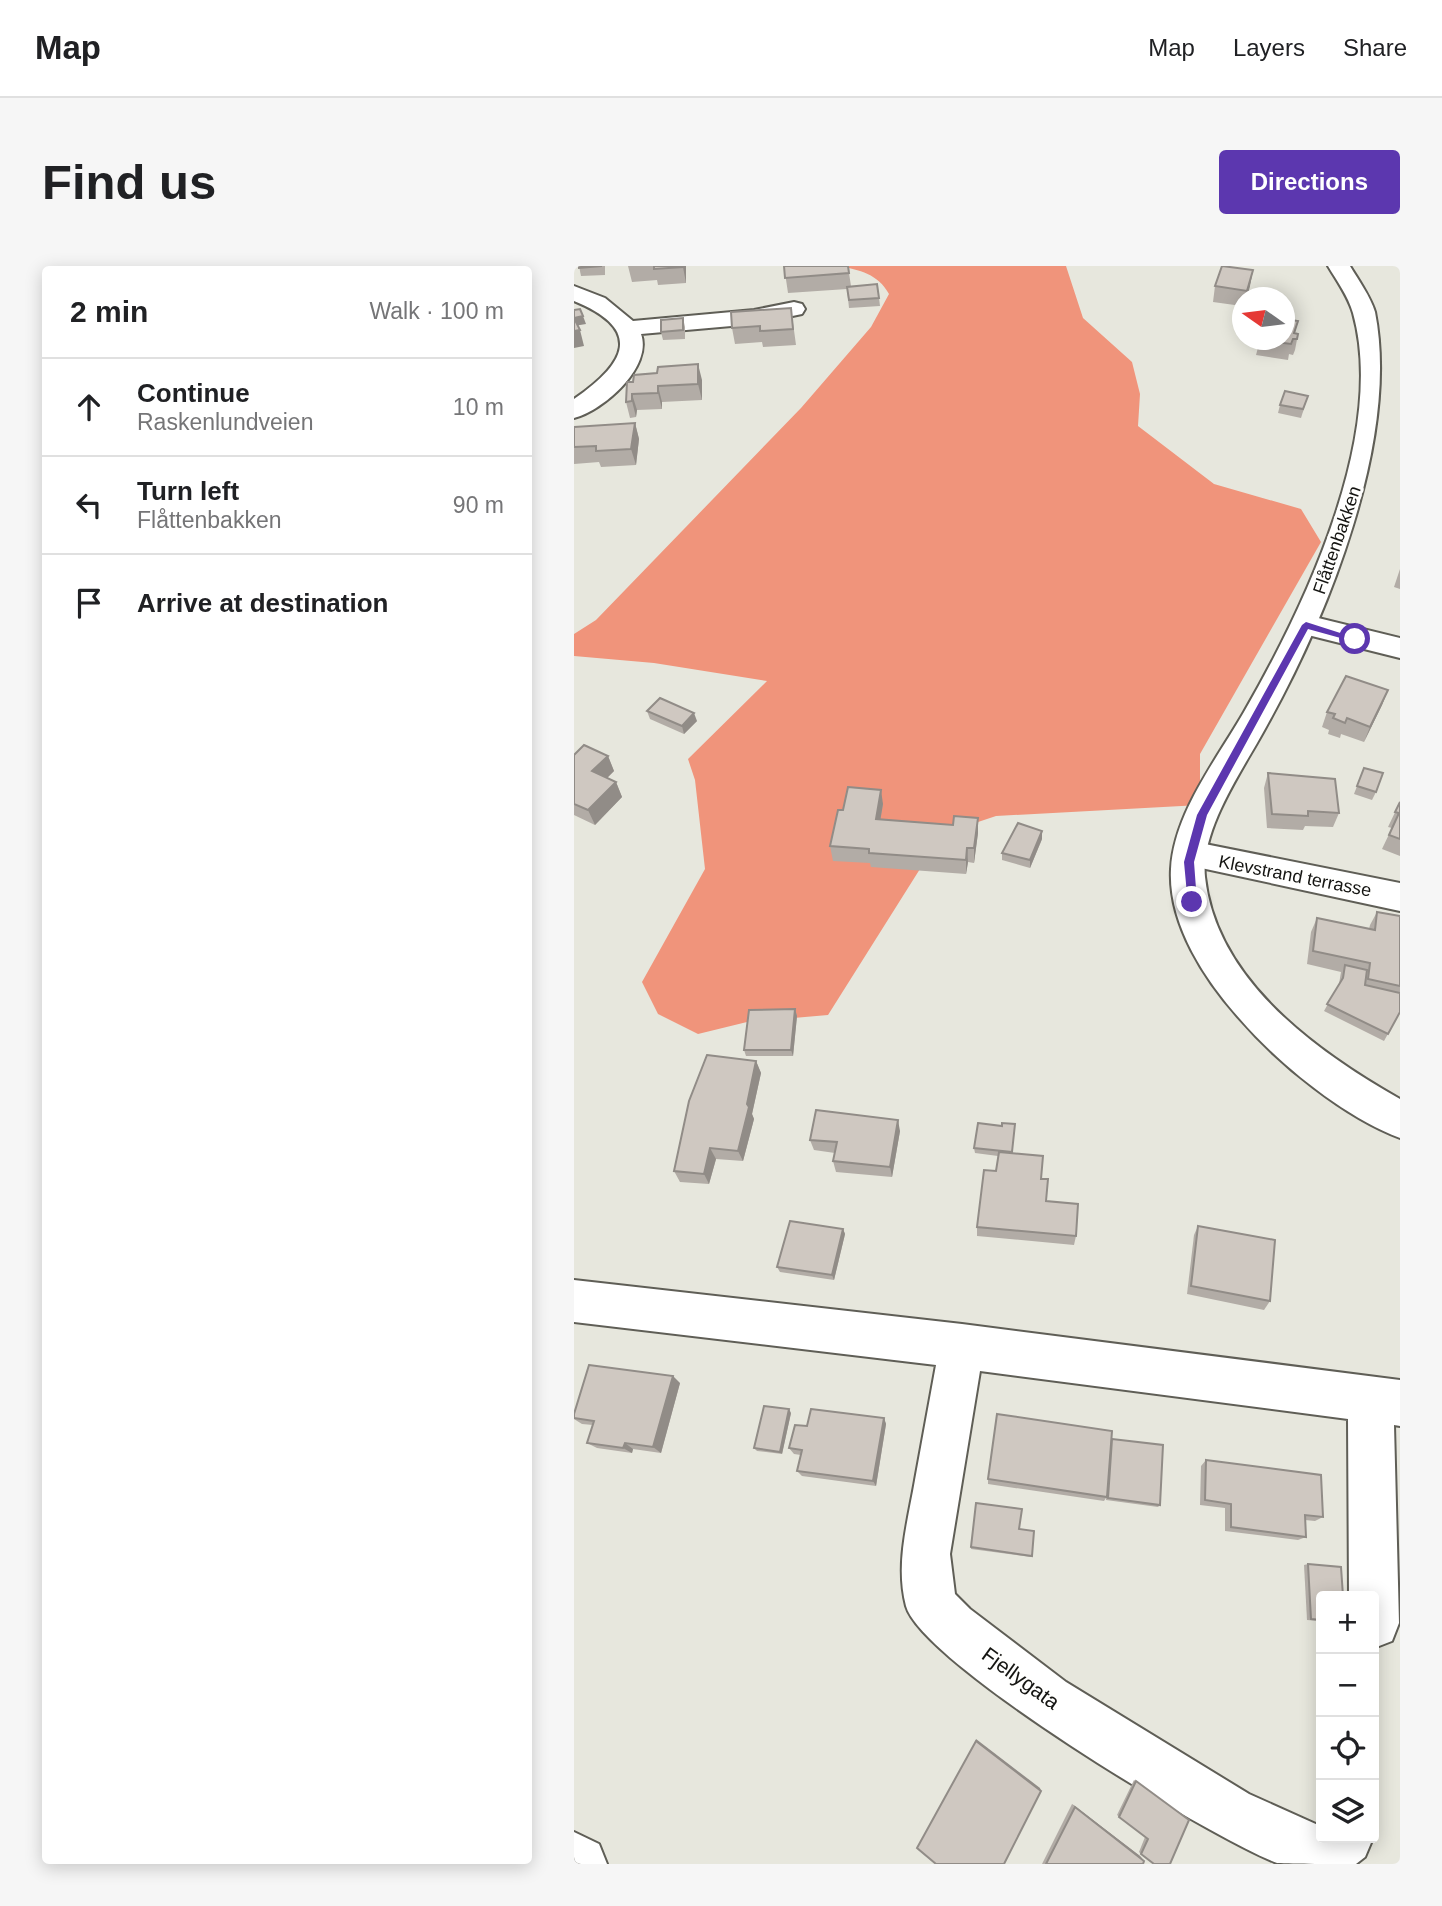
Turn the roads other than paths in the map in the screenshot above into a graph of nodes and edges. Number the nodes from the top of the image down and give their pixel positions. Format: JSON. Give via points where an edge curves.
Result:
{"nodes":[{"id":1,"x":1339,"y":266,"type":"edge"},
{"id":2,"x":574,"y":293,"type":"edge"},
{"id":3,"x":794,"y":309,"type":"edge"},
{"id":4,"x":628,"y":328,"type":"junction"},
{"id":5,"x":574,"y":411,"type":"edge"},
{"id":6,"x":1306,"y":625,"type":"junction"},
{"id":7,"x":1400,"y":648,"type":"edge"},
{"id":8,"x":1190,"y":855,"type":"junction"},
{"id":9,"x":1400,"y":897,"type":"edge"},
{"id":10,"x":1400,"y":1120,"type":"edge"},
{"id":11,"x":574,"y":1301,"type":"edge"},
{"id":12,"x":962,"y":1346,"type":"junction"},
{"id":13,"x":1386,"y":1401,"type":"edge"},
{"id":14,"x":1376,"y":1591,"type":"edge"},
{"id":15,"x":1338,"y":1843,"type":"edge"},
{"id":16,"x":574,"y":1860,"type":"edge"},
{"id":17,"x":579,"y":1864,"type":"edge"}],
"edges":[{"from":1,"to":6,"type":"main road","name":"Flåttenbakken","via":[[1358,297],[1367,325],[1371,410],[1347,519]]},
{"from":2,"to":4,"type":"main road","via":[[617,314]]},
{"from":3,"to":4,"type":"main road"},
{"from":4,"to":5,"type":"main road","via":[[632,349],[627,365]]},
{"from":6,"to":7,"type":"main road"},
{"from":6,"to":8,"type":"main road","name":"Flåttenbakken","via":[[1202,815]]},
{"from":8,"to":9,"type":"main road","name":"Klevstrand terrasse"},
{"from":8,"to":10,"type":"main road","name":"Flåttenbakken","via":[[1190,889],[1201,930],[1242,996],[1301,1053]]},
{"from":11,"to":12,"type":"main road"},
{"from":12,"to":13,"type":"main road"},
{"from":12,"to":15,"type":"main road","name":"Fjellygata","via":[[926,1554],[931,1605],[952,1627],[1048,1700],[1230,1813],[1322,1854]]},
{"from":13,"to":14,"type":"main road"},
{"from":16,"to":17,"type":"main road"}]}
